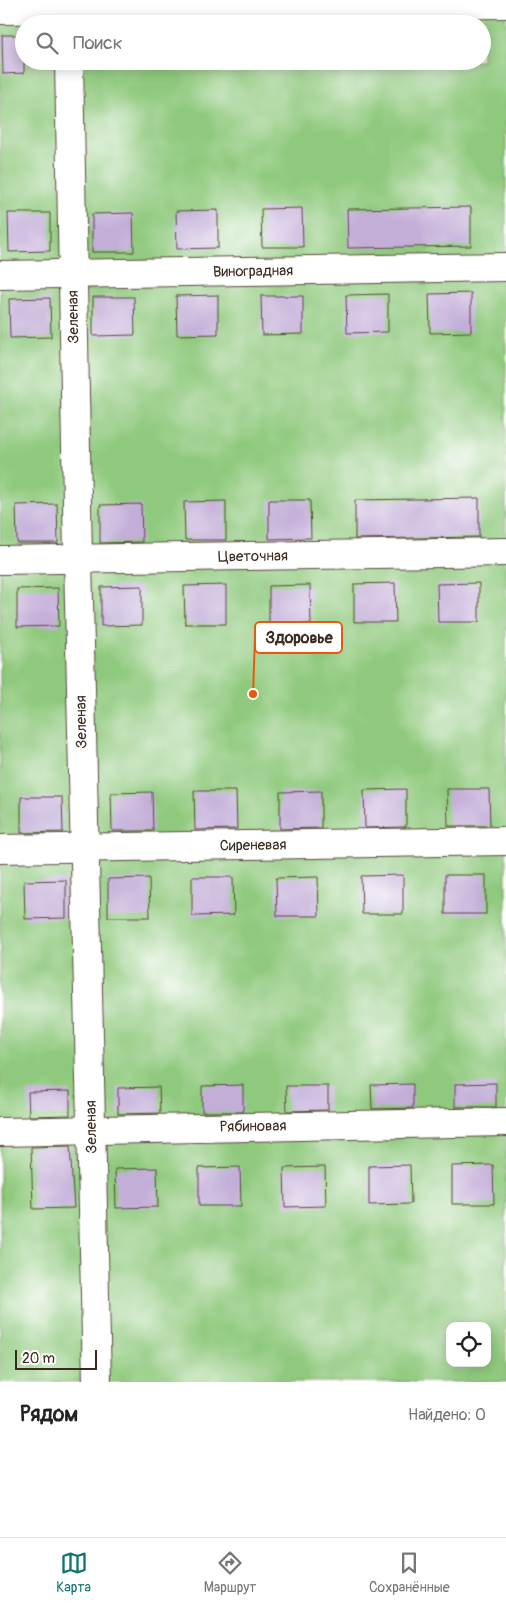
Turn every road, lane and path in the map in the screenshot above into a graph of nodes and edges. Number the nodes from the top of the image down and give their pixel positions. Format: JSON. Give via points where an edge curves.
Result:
{"nodes":[{"id":1,"x":506,"y":4,"type":"edge"},
{"id":2,"x":0,"y":10,"type":"edge"},
{"id":3,"x":69,"y":11,"type":"edge"},
{"id":4,"x":70,"y":70,"type":"edge"},
{"id":5,"x":506,"y":267,"type":"edge"},
{"id":6,"x":72,"y":274,"type":"junction"},
{"id":7,"x":0,"y":275,"type":"edge"},
{"id":8,"x":506,"y":552,"type":"edge"},
{"id":9,"x":78,"y":558,"type":"junction"},
{"id":10,"x":0,"y":560,"type":"edge"},
{"id":11,"x":506,"y":841,"type":"edge"},
{"id":12,"x":84,"y":847,"type":"junction"},
{"id":13,"x":0,"y":849,"type":"edge"},
{"id":14,"x":506,"y":1122,"type":"edge"},
{"id":15,"x":91,"y":1129,"type":"junction"},
{"id":16,"x":0,"y":1132,"type":"edge"},
{"id":17,"x":97,"y":1382,"type":"edge"}],
"edges":[{"from":1,"to":3,"type":"street"},
{"from":2,"to":3,"type":"street"},
{"from":4,"to":6,"type":"street","name":"Зеленая"},
{"from":5,"to":6,"type":"street","name":"Виноградная"},
{"from":6,"to":7,"type":"street","name":"Виноградная"},
{"from":6,"to":9,"type":"street","name":"Зеленая"},
{"from":8,"to":9,"type":"street","name":"Цветочная"},
{"from":9,"to":10,"type":"street","name":"Цветочная"},
{"from":9,"to":12,"type":"street","name":"Зеленая"},
{"from":11,"to":12,"type":"street","name":"Сиреневая"},
{"from":12,"to":13,"type":"street","name":"Сиреневая"},
{"from":12,"to":15,"type":"street","name":"Зеленая"},
{"from":14,"to":15,"type":"street","name":"Рябиновая"},
{"from":15,"to":16,"type":"street","name":"Рябиновая"},
{"from":15,"to":17,"type":"street","name":"Зеленая"}]}
